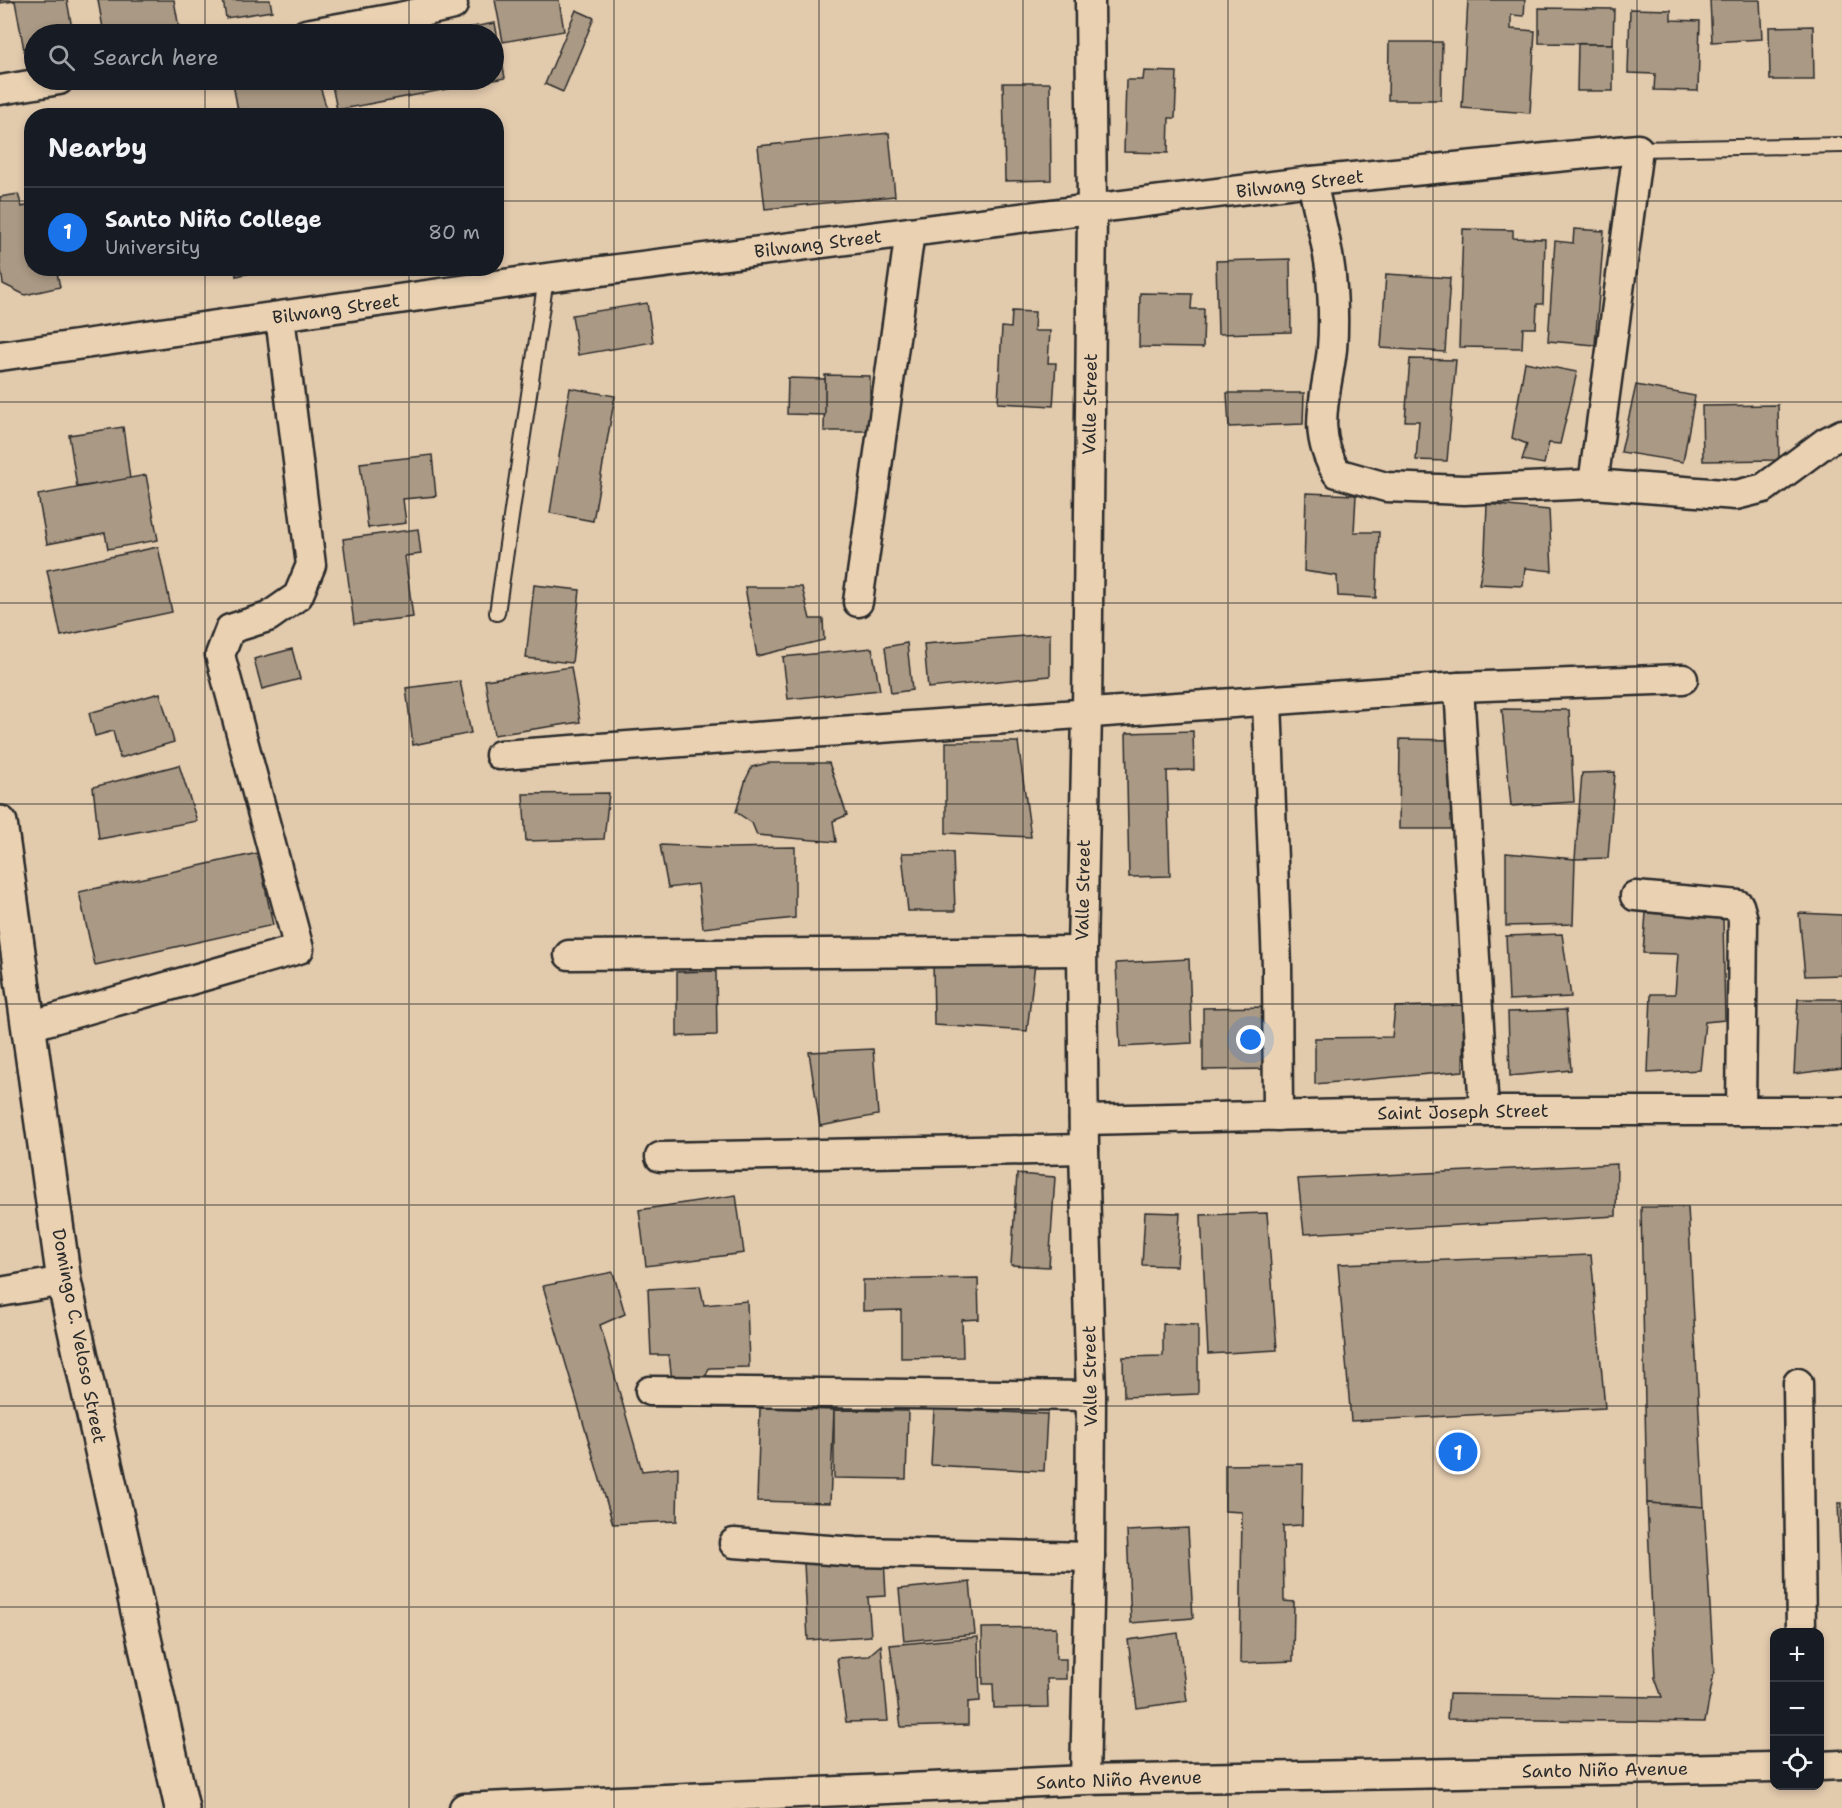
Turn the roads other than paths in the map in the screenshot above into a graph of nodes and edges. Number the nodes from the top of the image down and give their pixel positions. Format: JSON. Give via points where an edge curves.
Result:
{"nodes":[{"id":1,"x":1090,"y":0,"type":"edge"},
{"id":2,"x":453,"y":5,"type":"dead end"},
{"id":3,"x":361,"y":24,"type":"edge"},
{"id":4,"x":24,"y":86,"type":"edge"},
{"id":5,"x":0,"y":90,"type":"edge"},
{"id":6,"x":1842,"y":144,"type":"edge"},
{"id":7,"x":1638,"y":149,"type":"junction"},
{"id":8,"x":1312,"y":181,"type":"junction"},
{"id":9,"x":1092,"y":210,"type":"junction"},
{"id":10,"x":910,"y":232,"type":"junction"},
{"id":11,"x":546,"y":278,"type":"junction"},
{"id":12,"x":280,"y":317,"type":"junction"},
{"id":13,"x":0,"y":356,"type":"edge"},
{"id":14,"x":1842,"y":434,"type":"edge"},
{"id":15,"x":1593,"y":484,"type":"junction"},
{"id":16,"x":858,"y":602,"type":"dead end"},
{"id":17,"x":497,"y":613,"type":"dead end"},
{"id":18,"x":1683,"y":679,"type":"dead end"},
{"id":19,"x":1459,"y":687,"type":"junction"},
{"id":20,"x":1268,"y":701,"type":"junction"},
{"id":21,"x":1087,"y":713,"type":"junction"},
{"id":22,"x":500,"y":755,"type":"dead end"},
{"id":23,"x":0,"y":823,"type":"edge"},
{"id":24,"x":1635,"y":896,"type":"dead end"},
{"id":25,"x":1082,"y":951,"type":"junction"},
{"id":26,"x":569,"y":955,"type":"dead end"},
{"id":27,"x":29,"y":1026,"type":"junction"},
{"id":28,"x":1484,"y":1111,"type":"junction"},
{"id":29,"x":1741,"y":1111,"type":"junction"},
{"id":30,"x":1842,"y":1111,"type":"edge"},
{"id":31,"x":1278,"y":1116,"type":"junction"},
{"id":32,"x":1084,"y":1120,"type":"junction"},
{"id":33,"x":1084,"y":1149,"type":"junction"},
{"id":34,"x":660,"y":1157,"type":"dead end"},
{"id":35,"x":64,"y":1281,"type":"junction"},
{"id":36,"x":0,"y":1292,"type":"edge"},
{"id":37,"x":1798,"y":1383,"type":"dead end"},
{"id":38,"x":651,"y":1391,"type":"dead end"},
{"id":39,"x":1091,"y":1396,"type":"junction"},
{"id":40,"x":734,"y":1543,"type":"dead end"},
{"id":41,"x":1090,"y":1557,"type":"junction"},
{"id":42,"x":1801,"y":1628,"type":"edge"},
{"id":43,"x":1842,"y":1765,"type":"edge"},
{"id":44,"x":1824,"y":1766,"type":"edge"},
{"id":45,"x":1770,"y":1767,"type":"edge"},
{"id":46,"x":1085,"y":1780,"type":"junction"},
{"id":47,"x":182,"y":1808,"type":"edge"},
{"id":48,"x":464,"y":1808,"type":"edge"}],
"edges":[{"from":1,"to":9,"type":"street","name":"Valle Street"},
{"from":2,"to":3,"type":"street"},
{"from":4,"to":5,"type":"street"},
{"from":6,"to":7,"type":"lane"},
{"from":7,"to":8,"type":"street","name":"Bilwang Street"},
{"from":7,"to":15,"type":"street"},
{"from":8,"to":9,"type":"street","name":"Bilwang Street"},
{"from":8,"to":15,"type":"street","via":[[1331,274],[1332,347],[1322,437],[1336,473],[1386,487],[1464,490]]},
{"from":9,"to":10,"type":"street","name":"Bilwang Street"},
{"from":9,"to":21,"type":"street","name":"Valle Street"},
{"from":10,"to":11,"type":"street","name":"Bilwang Street"},
{"from":10,"to":16,"type":"street"},
{"from":11,"to":12,"type":"street","name":"Bilwang Street"},
{"from":11,"to":17,"type":"lane"},
{"from":12,"to":13,"type":"street","name":"Bilwang Street"},
{"from":12,"to":27,"type":"street","via":[[310,565],[298,596],[268,617],[230,628],[220,655],[299,949]]},
{"from":14,"to":15,"type":"street","via":[[1764,488],[1736,495]]},
{"from":18,"to":19,"type":"street"},
{"from":19,"to":20,"type":"street"},
{"from":19,"to":28,"type":"street"},
{"from":20,"to":21,"type":"street"},
{"from":20,"to":31,"type":"street"},
{"from":21,"to":22,"type":"street"},
{"from":21,"to":25,"type":"street","name":"Valle Street"},
{"from":23,"to":27,"type":"main road","name":"Domingo C. Veloso Street"},
{"from":24,"to":29,"type":"street","via":[[1739,905],[1743,919]]},
{"from":25,"to":26,"type":"street"},
{"from":25,"to":32,"type":"street","name":"Valle Street"},
{"from":27,"to":35,"type":"main road","name":"Domingo C. Veloso Street"},
{"from":28,"to":29,"type":"street","name":"Saint Joseph Street"},
{"from":28,"to":31,"type":"street","name":"Saint Joseph Street"},
{"from":29,"to":30,"type":"street","name":"Saint Joseph Street"},
{"from":31,"to":32,"type":"street","name":"Saint Joseph Street"},
{"from":32,"to":33,"type":"street","name":"Valle Street"},
{"from":33,"to":34,"type":"street"},
{"from":33,"to":39,"type":"street","name":"Valle Street"},
{"from":35,"to":36,"type":"street"},
{"from":35,"to":47,"type":"main road","name":"Domingo C. Veloso Street"},
{"from":37,"to":42,"type":"street"},
{"from":38,"to":39,"type":"street"},
{"from":39,"to":41,"type":"street","name":"Valle Street"},
{"from":40,"to":41,"type":"street","via":[[856,1552]]},
{"from":41,"to":46,"type":"street","name":"Valle Street"},
{"from":43,"to":44,"type":"street"},
{"from":45,"to":46,"type":"street","name":"Santo Niño Avenue"},
{"from":46,"to":48,"type":"street","name":"Santo Niño Avenue"}]}
